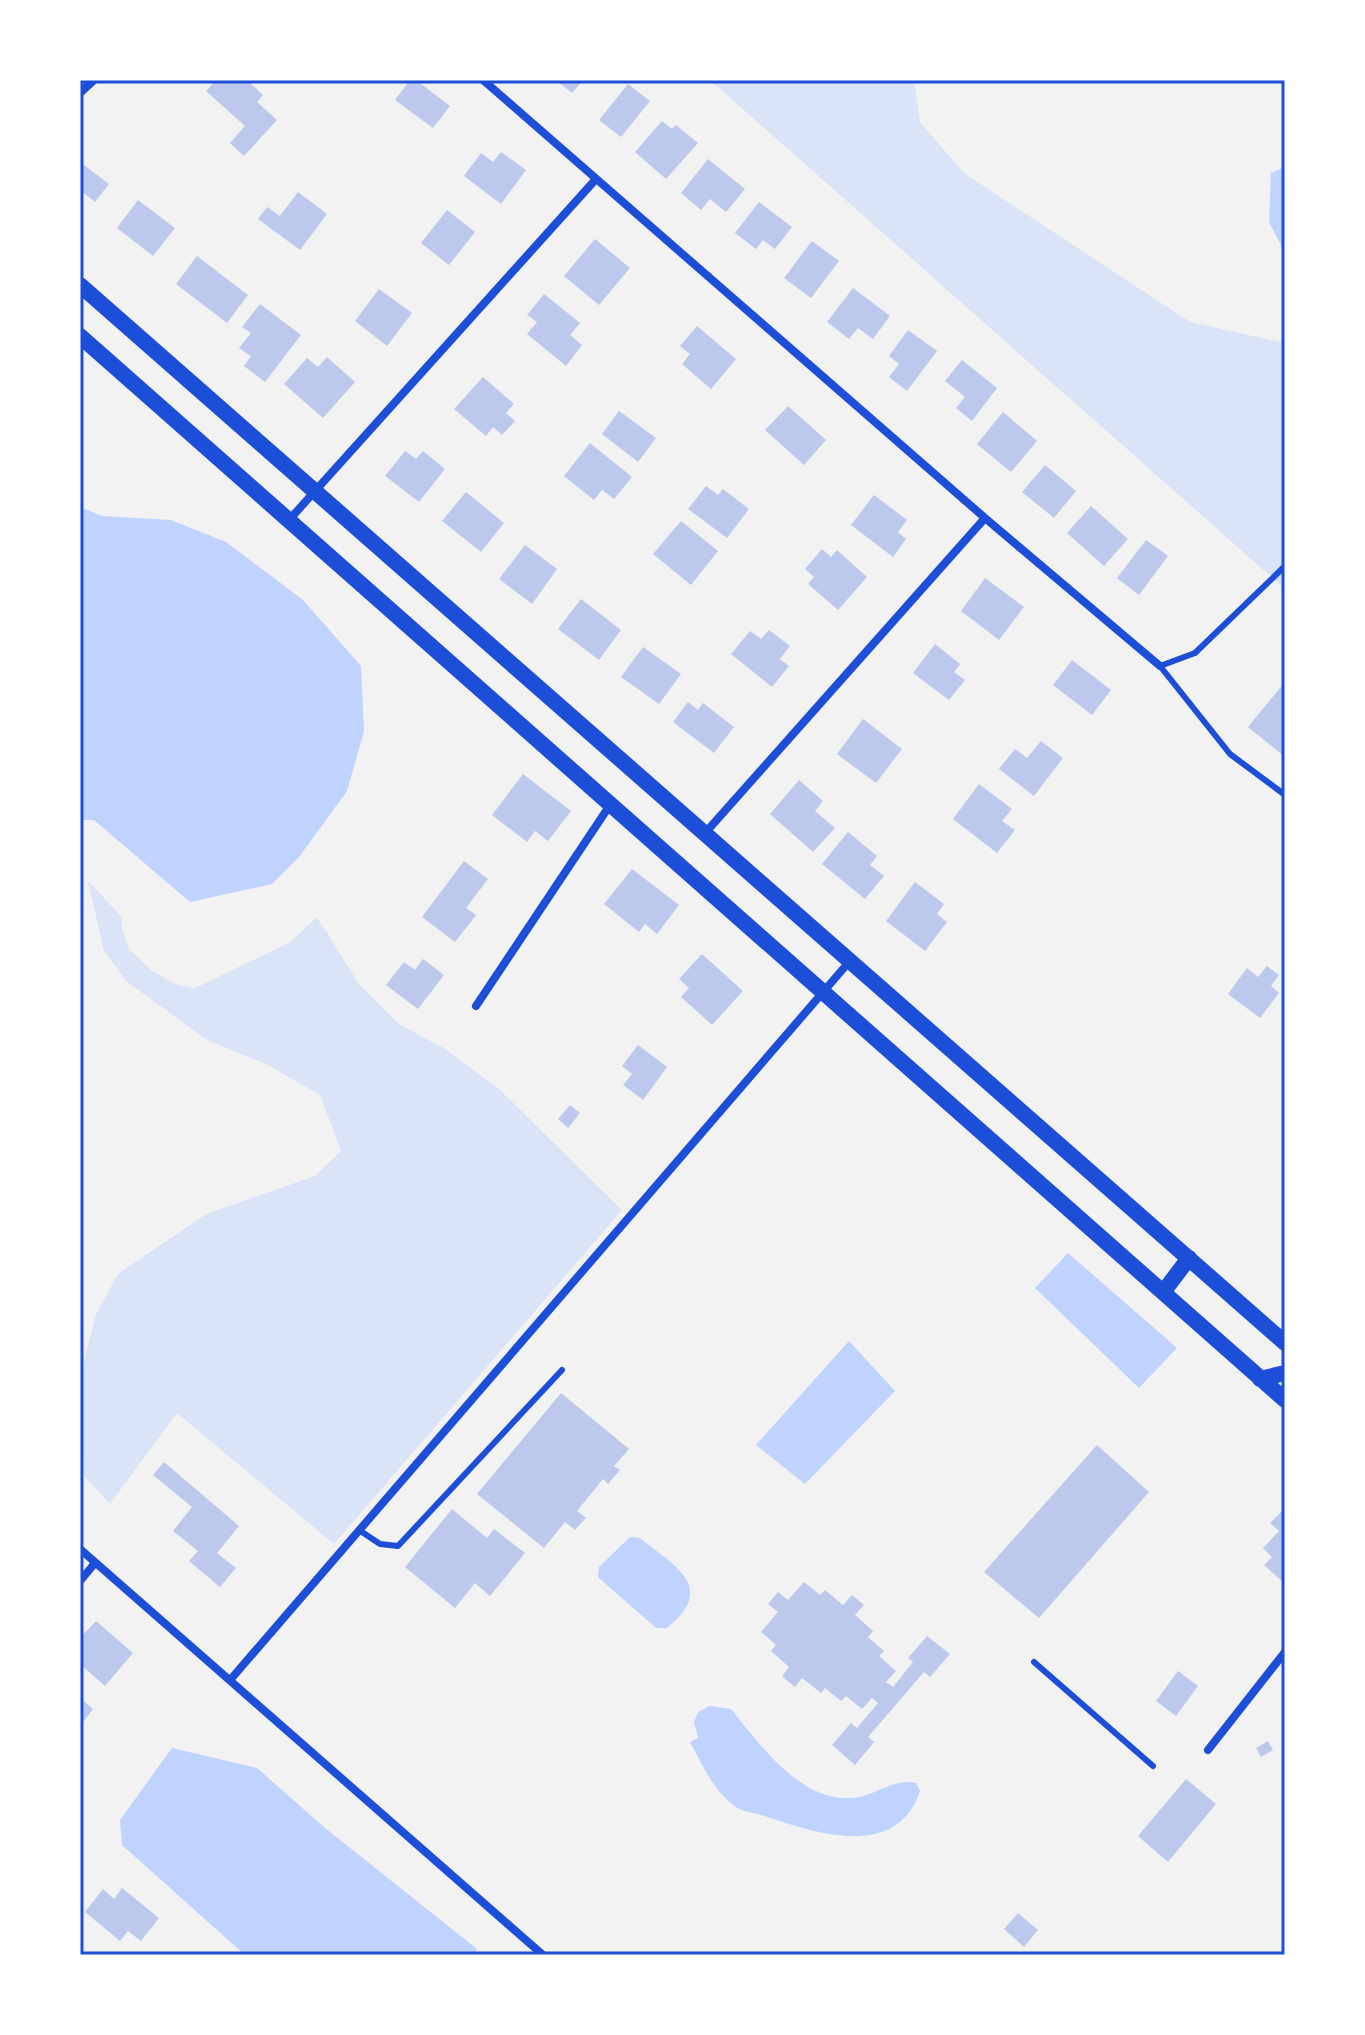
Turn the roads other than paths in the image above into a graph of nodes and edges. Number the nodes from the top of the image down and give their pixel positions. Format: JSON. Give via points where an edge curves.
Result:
{"nodes":[{"id":1,"x":94,"y":80,"type":"edge"},
{"id":2,"x":483,"y":80,"type":"edge"},
{"id":3,"x":80,"y":93,"type":"edge"},
{"id":4,"x":596,"y":179,"type":"junction"},
{"id":5,"x":80,"y":285,"type":"edge"},
{"id":6,"x":80,"y":336,"type":"edge"},
{"id":7,"x":317,"y":493,"type":"junction"},
{"id":8,"x":985,"y":518,"type":"junction"},
{"id":9,"x":289,"y":520,"type":"junction"},
{"id":10,"x":1285,"y":566,"type":"edge"},
{"id":11,"x":1160,"y":666,"type":"junction"},
{"id":12,"x":1285,"y":795,"type":"edge"},
{"id":13,"x":610,"y":804,"type":"junction"},
{"id":14,"x":706,"y":832,"type":"junction"},
{"id":15,"x":850,"y":961,"type":"junction"},
{"id":16,"x":821,"y":993,"type":"junction"},
{"id":17,"x":476,"y":1006,"type":"dead end"},
{"id":18,"x":1189,"y":1258,"type":"junction"},
{"id":19,"x":1164,"y":1291,"type":"junction"},
{"id":20,"x":1285,"y":1343,"type":"edge"},
{"id":21,"x":562,"y":1370,"type":"dead end"},
{"id":22,"x":1285,"y":1373,"type":"edge"},
{"id":23,"x":1260,"y":1379,"type":"junction"},
{"id":24,"x":1285,"y":1400,"type":"edge"},
{"id":25,"x":359,"y":1530,"type":"junction"},
{"id":26,"x":80,"y":1549,"type":"edge"},
{"id":27,"x":95,"y":1563,"type":"junction"},
{"id":28,"x":80,"y":1581,"type":"edge"},
{"id":29,"x":1285,"y":1652,"type":"edge"},
{"id":30,"x":1034,"y":1662,"type":"dead end"},
{"id":31,"x":231,"y":1679,"type":"junction"},
{"id":32,"x":1208,"y":1750,"type":"dead end"},
{"id":33,"x":1153,"y":1766,"type":"dead end"},
{"id":34,"x":543,"y":1955,"type":"edge"}],
"edges":[{"from":1,"to":3,"type":"street"},
{"from":2,"to":4,"type":"street"},
{"from":4,"to":7,"type":"street"},
{"from":4,"to":8,"type":"street"},
{"from":5,"to":7,"type":"main road"},
{"from":6,"to":9,"type":"main road"},
{"from":7,"to":9,"type":"street"},
{"from":7,"to":14,"type":"main road"},
{"from":8,"to":11,"type":"street"},
{"from":8,"to":14,"type":"street"},
{"from":9,"to":13,"type":"main road"},
{"from":10,"to":11,"type":"lane","via":[[1195,653]]},
{"from":11,"to":12,"type":"lane","via":[[1230,754]]},
{"from":13,"to":16,"type":"main road"},
{"from":13,"to":17,"type":"street"},
{"from":14,"to":15,"type":"main road"},
{"from":15,"to":16,"type":"street"},
{"from":15,"to":18,"type":"main road"},
{"from":16,"to":19,"type":"main road"},
{"from":16,"to":25,"type":"street"},
{"from":18,"to":19,"type":"main road"},
{"from":18,"to":20,"type":"main road"},
{"from":19,"to":23,"type":"main road"},
{"from":21,"to":25,"type":"lane","via":[[398,1546],[380,1544]]},
{"from":22,"to":23,"type":"main road"},
{"from":23,"to":24,"type":"main road"},
{"from":25,"to":31,"type":"street"},
{"from":26,"to":27,"type":"street"},
{"from":27,"to":28,"type":"street"},
{"from":27,"to":31,"type":"street"},
{"from":29,"to":32,"type":"street"},
{"from":30,"to":33,"type":"lane"},
{"from":31,"to":34,"type":"street"}]}
